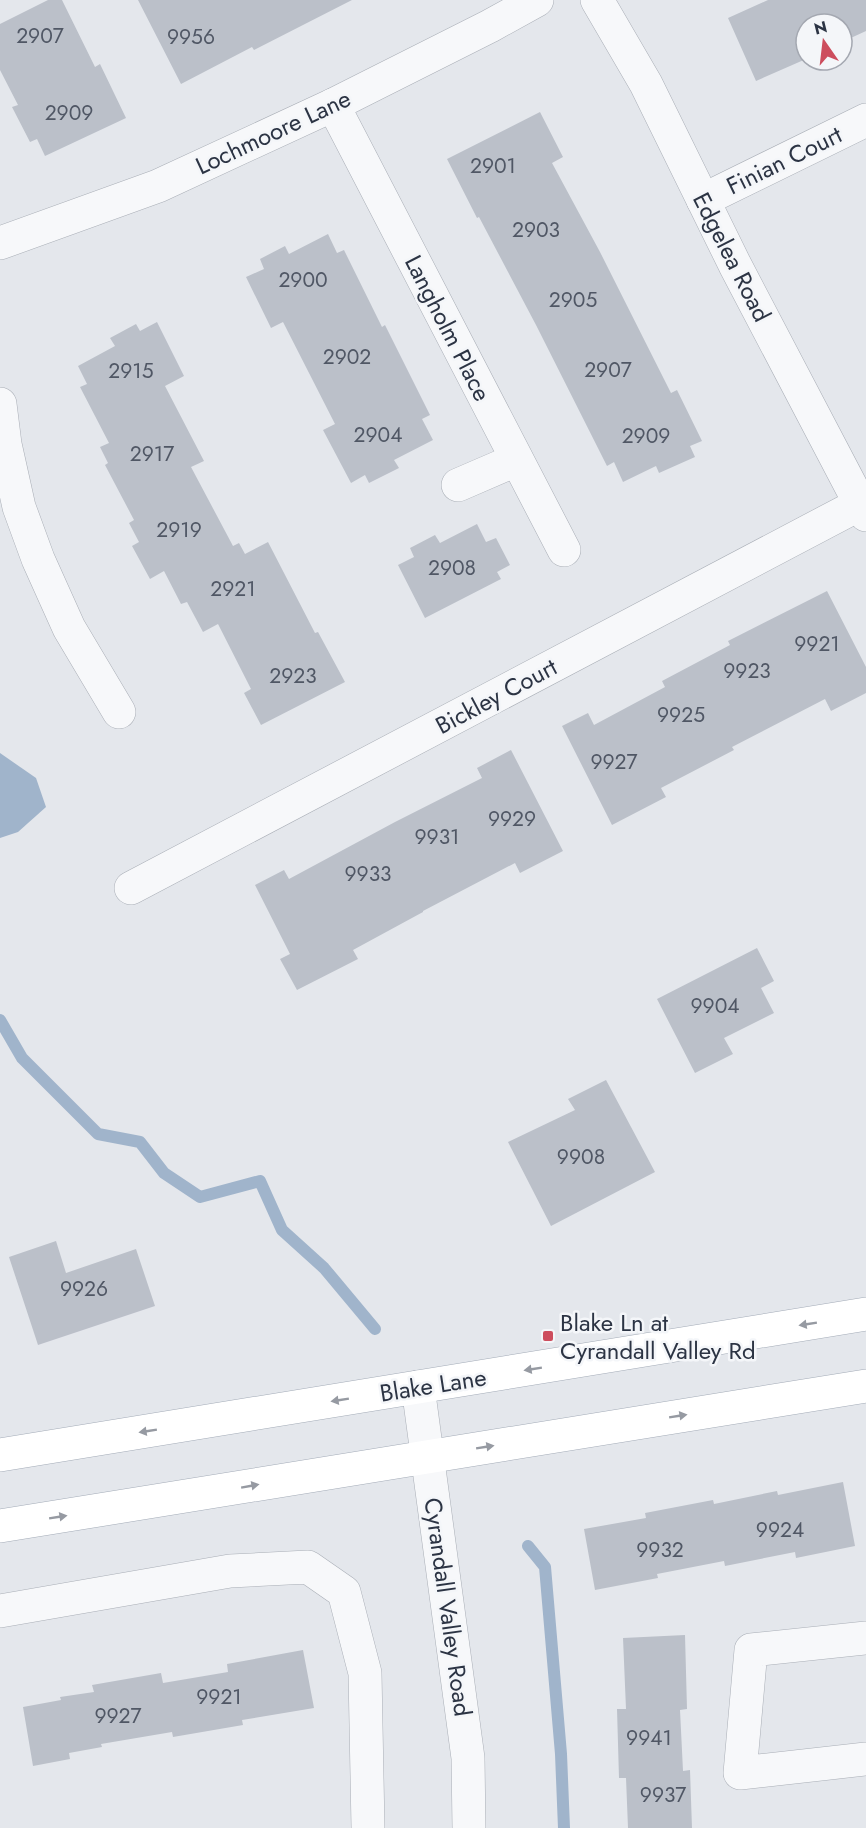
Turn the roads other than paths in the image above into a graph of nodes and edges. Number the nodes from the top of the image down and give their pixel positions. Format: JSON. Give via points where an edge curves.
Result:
{"nodes":[{"id":1,"x":537,"y":0,"type":"edge"},
{"id":2,"x":597,"y":0,"type":"edge"},
{"id":3,"x":333,"y":105,"type":"junction"},
{"id":4,"x":866,"y":120,"type":"edge"},
{"id":5,"x":703,"y":200,"type":"junction"},
{"id":6,"x":0,"y":243,"type":"edge"},
{"id":7,"x":0,"y":404,"type":"edge"},
{"id":8,"x":516,"y":460,"type":"junction"},
{"id":9,"x":458,"y":485,"type":"dead end"},
{"id":10,"x":864,"y":507,"type":"edge"},
{"id":11,"x":10,"y":510,"type":"edge"},
{"id":12,"x":564,"y":550,"type":"dead end"},
{"id":13,"x":119,"y":712,"type":"dead end"},
{"id":14,"x":131,"y":888,"type":"dead end"},
{"id":15,"x":866,"y":1314,"type":"edge"},
{"id":16,"x":866,"y":1386,"type":"edge"},
{"id":17,"x":418,"y":1387,"type":"junction"},
{"id":18,"x":0,"y":1455,"type":"edge"},
{"id":19,"x":428,"y":1456,"type":"junction"},
{"id":20,"x":0,"y":1526,"type":"edge"},
{"id":21,"x":0,"y":1611,"type":"edge"},
{"id":22,"x":866,"y":1638,"type":"edge"},
{"id":23,"x":866,"y":1759,"type":"edge"},
{"id":24,"x":368,"y":1828,"type":"edge"},
{"id":25,"x":469,"y":1828,"type":"edge"}],
"edges":[{"from":1,"to":3,"type":"street","name":"Lochmoore Lane"},
{"from":2,"to":5,"type":"street","name":"Edgelea Road","via":[[646,84]]},
{"from":3,"to":6,"type":"street","name":"Lochmoore Lane","via":[[158,186]]},
{"from":3,"to":8,"type":"street","name":"Langholm Place"},
{"from":4,"to":5,"type":"street","name":"Finian Court"},
{"from":5,"to":10,"type":"street","name":"Edgelea Road"},
{"from":7,"to":11,"type":"street"},
{"from":8,"to":9,"type":"street"},
{"from":8,"to":12,"type":"street","name":"Langholm Place"},
{"from":10,"to":14,"type":"street","name":"Bickley Court"},
{"from":11,"to":13,"type":"street","via":[[38,559],[69,628]]},
{"from":15,"to":17,"type":"main road","name":"Blake Lane","one_way":true},
{"from":19,"to":16,"type":"main road","one_way":true},
{"from":17,"to":18,"type":"main road","name":"Blake Lane","one_way":true},
{"from":17,"to":19,"type":"street","name":"Cyrandall Valley Road"},
{"from":20,"to":19,"type":"main road","one_way":true},
{"from":19,"to":25,"type":"street","name":"Cyrandall Valley Road","via":[[468,1758]]},
{"from":21,"to":24,"type":"street","via":[[230,1571],[308,1567],[345,1592],[365,1673]]},
{"from":22,"to":23,"type":"street","via":[[751,1650],[740,1773]]}]}
